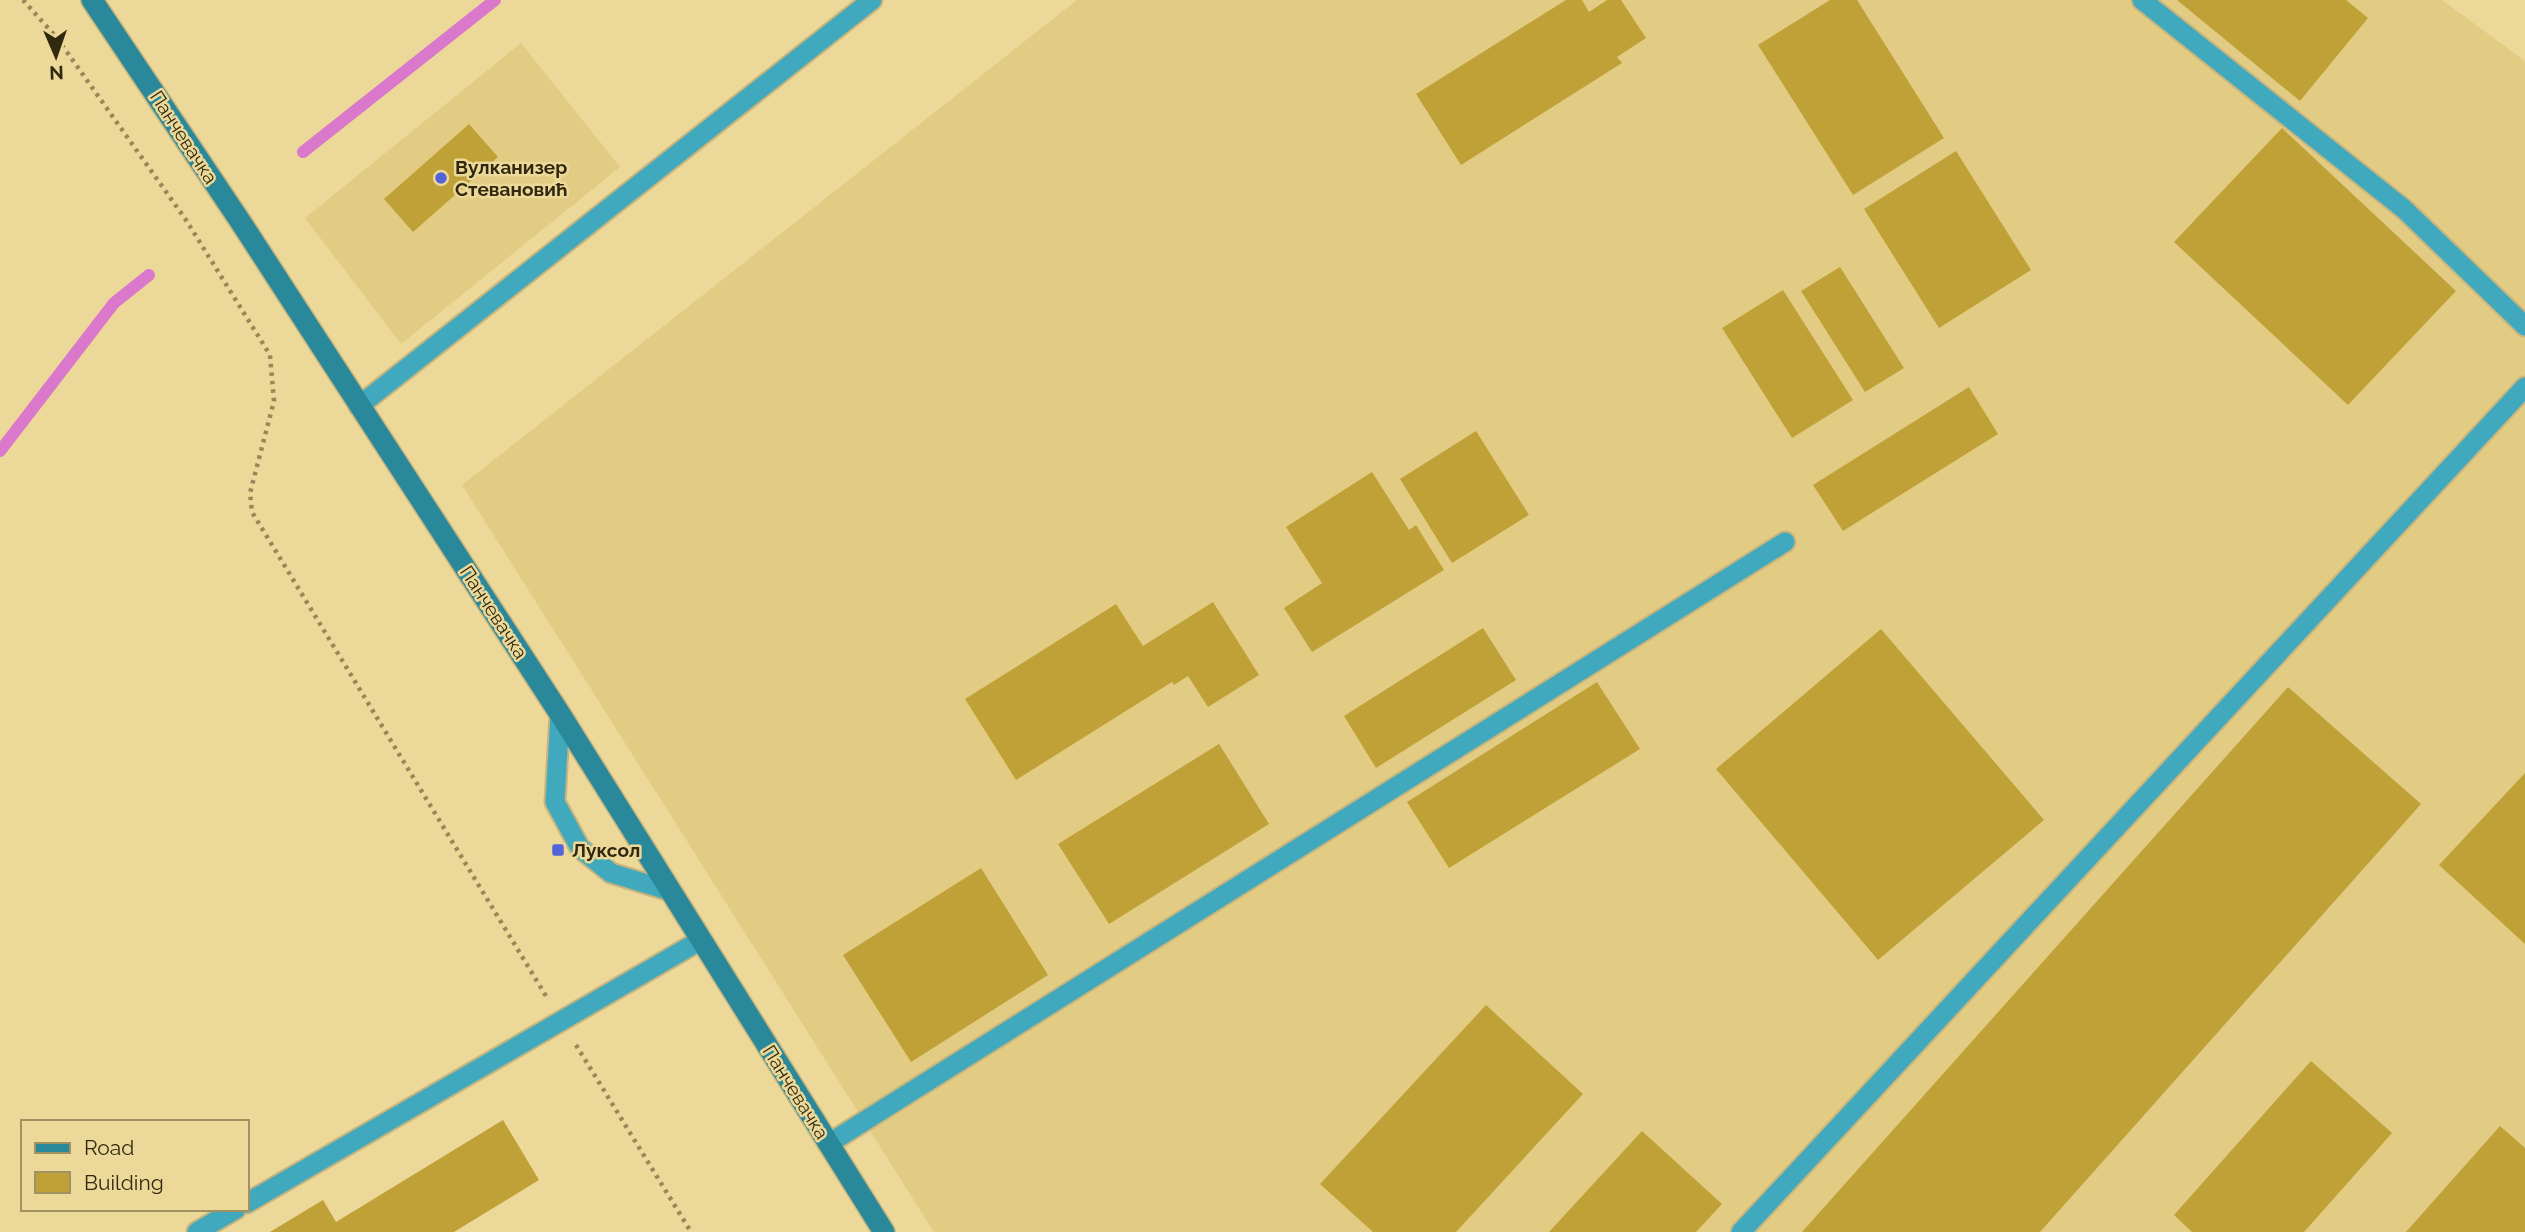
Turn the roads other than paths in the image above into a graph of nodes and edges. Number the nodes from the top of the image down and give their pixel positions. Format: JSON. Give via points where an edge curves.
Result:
{"nodes":[{"id":1,"x":92,"y":0,"type":"edge"},
{"id":2,"x":872,"y":0,"type":"edge"},
{"id":3,"x":2141,"y":0,"type":"edge"},
{"id":4,"x":2525,"y":326,"type":"edge"},
{"id":5,"x":2525,"y":387,"type":"edge"},
{"id":6,"x":359,"y":406,"type":"junction"},
{"id":7,"x":1785,"y":542,"type":"dead end"},
{"id":8,"x":559,"y":714,"type":"junction"},
{"id":9,"x":670,"y":891,"type":"junction"},
{"id":10,"x":701,"y":940,"type":"junction"},
{"id":11,"x":828,"y":1144,"type":"junction"},
{"id":12,"x":248,"y":1202,"type":"edge"},
{"id":13,"x":233,"y":1211,"type":"edge"},
{"id":14,"x":197,"y":1232,"type":"edge"},
{"id":15,"x":884,"y":1232,"type":"edge"},
{"id":16,"x":1741,"y":1232,"type":"edge"}],
"edges":[{"from":1,"to":6,"type":"street","name":"Панчевачка"},
{"from":2,"to":6,"type":"lane"},
{"from":3,"to":4,"type":"lane","via":[[2404,209]]},
{"from":5,"to":16,"type":"lane"},
{"from":6,"to":8,"type":"street","name":"Панчевачка"},
{"from":7,"to":11,"type":"lane"},
{"from":8,"to":9,"type":"street","name":"Панчевачка"},
{"from":8,"to":9,"type":"lane","via":[[555,802],[580,848],[611,873]]},
{"from":9,"to":10,"type":"street","name":"Панчевачка"},
{"from":10,"to":11,"type":"street","name":"Панчевачка"},
{"from":10,"to":12,"type":"lane"},
{"from":11,"to":15,"type":"street","name":"Панчевачка"},
{"from":13,"to":14,"type":"lane"}]}
